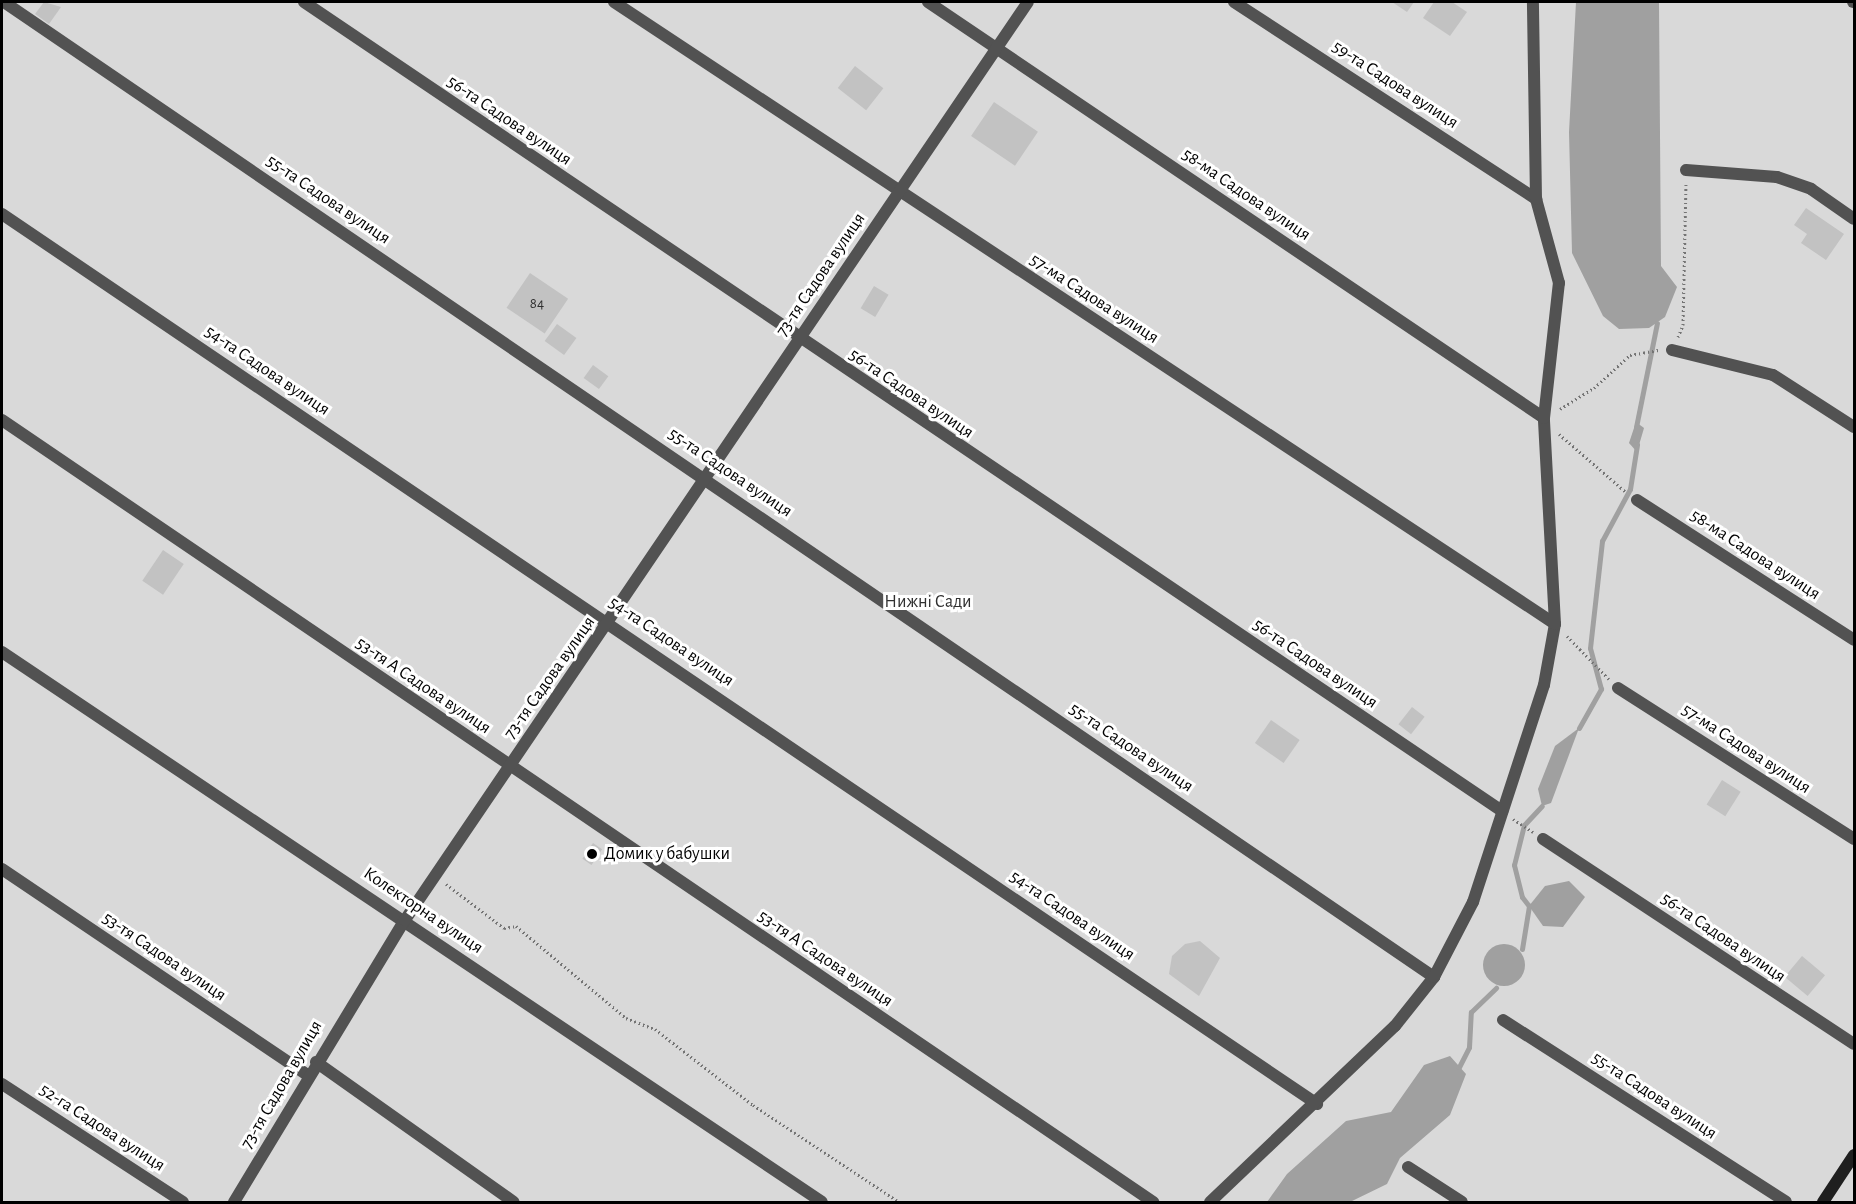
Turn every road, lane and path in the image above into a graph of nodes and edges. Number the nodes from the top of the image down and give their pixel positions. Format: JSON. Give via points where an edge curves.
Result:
{"nodes":[{"id":1,"x":4,"y":2,"type":"edge"},
{"id":2,"x":304,"y":2,"type":"edge"},
{"id":3,"x":614,"y":2,"type":"edge"},
{"id":4,"x":928,"y":2,"type":"edge"},
{"id":5,"x":1028,"y":2,"type":"edge"},
{"id":6,"x":1234,"y":2,"type":"edge"},
{"id":7,"x":1533,"y":2,"type":"edge"},
{"id":8,"x":996,"y":47,"type":"junction"},
{"id":9,"x":1686,"y":170,"type":"joint"},
{"id":10,"x":899,"y":192,"type":"junction"},
{"id":11,"x":1536,"y":199,"type":"junction"},
{"id":12,"x":2,"y":214,"type":"edge"},
{"id":13,"x":1854,"y":219,"type":"edge"},
{"id":14,"x":798,"y":340,"type":"junction"},
{"id":15,"x":1666,"y":350,"type":"junction"},
{"id":16,"x":1544,"y":418,"type":"junction"},
{"id":17,"x":2,"y":420,"type":"edge"},
{"id":18,"x":1854,"y":427,"type":"edge"},
{"id":19,"x":706,"y":478,"type":"junction"},
{"id":20,"x":1619,"y":486,"type":"dead end"},
{"id":21,"x":1637,"y":500,"type":"dead end"},
{"id":22,"x":611,"y":623,"type":"junction"},
{"id":23,"x":1556,"y":624,"type":"junction"},
{"id":24,"x":1854,"y":640,"type":"edge"},
{"id":25,"x":2,"y":652,"type":"edge"},
{"id":26,"x":1582,"y":652,"type":"dead end"},
{"id":27,"x":1607,"y":677,"type":"dead end"},
{"id":28,"x":1618,"y":688,"type":"dead end"},
{"id":29,"x":510,"y":767,"type":"junction"},
{"id":30,"x":1502,"y":811,"type":"junction"},
{"id":31,"x":1514,"y":819,"type":"dead end"},
{"id":32,"x":1538,"y":836,"type":"joint"},
{"id":33,"x":1854,"y":839,"type":"edge"},
{"id":34,"x":2,"y":869,"type":"edge"},
{"id":35,"x":436,"y":874,"type":"junction"},
{"id":36,"x":405,"y":920,"type":"junction"},
{"id":37,"x":1434,"y":977,"type":"junction"},
{"id":38,"x":1503,"y":1020,"type":"dead end"},
{"id":39,"x":1854,"y":1044,"type":"edge"},
{"id":40,"x":316,"y":1062,"type":"junction"},
{"id":41,"x":307,"y":1075,"type":"junction"},
{"id":42,"x":2,"y":1084,"type":"edge"},
{"id":43,"x":1317,"y":1104,"type":"junction"},
{"id":44,"x":1854,"y":1155,"type":"edge"},
{"id":45,"x":1408,"y":1167,"type":"dead end"},
{"id":46,"x":183,"y":1203,"type":"edge"},
{"id":47,"x":234,"y":1203,"type":"edge"},
{"id":48,"x":514,"y":1203,"type":"edge"},
{"id":49,"x":822,"y":1203,"type":"edge"},
{"id":50,"x":899,"y":1203,"type":"edge"},
{"id":51,"x":1153,"y":1203,"type":"edge"},
{"id":52,"x":1210,"y":1203,"type":"edge"},
{"id":53,"x":1462,"y":1203,"type":"edge"},
{"id":54,"x":1786,"y":1203,"type":"edge"},
{"id":55,"x":1823,"y":1203,"type":"edge"}],
"edges":[{"from":1,"to":19,"type":"street","name":"55-та Садова вулиця"},
{"from":2,"to":14,"type":"street","name":"56-та Садова вулиця"},
{"from":3,"to":10,"type":"street","name":"57-ма Садова вулиця"},
{"from":4,"to":8,"type":"street","name":"58-ма Садова вулиця"},
{"from":5,"to":8,"type":"street","name":"73-тя Садова вулиця"},
{"from":6,"to":11,"type":"street","name":"59-та Садова вулиця"},
{"from":7,"to":11,"type":"street"},
{"from":8,"to":10,"type":"street","name":"73-тя Садова вулиця"},
{"from":8,"to":16,"type":"street","name":"58-ма Садова вулиця"},
{"from":9,"to":13,"type":"street","via":[[1777,177],[1811,189]]},
{"from":9,"to":15,"type":"path","via":[[1683,325]]},
{"from":10,"to":14,"type":"street","name":"73-тя Садова вулиця"},
{"from":10,"to":23,"type":"street","name":"57-ма Садова вулиця"},
{"from":11,"to":16,"type":"street","via":[[1559,283]]},
{"from":12,"to":22,"type":"street","name":"54-та Садова вулиця"},
{"from":14,"to":19,"type":"street","name":"73-тя Садова вулиця"},
{"from":14,"to":30,"type":"street","name":"56-та Садова вулиця"},
{"from":15,"to":16,"type":"path","via":[[1645,349]]},
{"from":15,"to":18,"type":"street","via":[[1773,375]]},
{"from":16,"to":20,"type":"path"},
{"from":16,"to":23,"type":"street"},
{"from":17,"to":29,"type":"street","name":"53-тя А Садова вулиця"},
{"from":19,"to":22,"type":"street","name":"73-тя Садова вулиця"},
{"from":19,"to":37,"type":"street","name":"55-та Садова вулиця"},
{"from":21,"to":24,"type":"street","name":"58-ма Садова вулиця"},
{"from":22,"to":29,"type":"street","name":"73-тя Садова вулиця"},
{"from":22,"to":43,"type":"street","name":"54-та Садова вулиця"},
{"from":23,"to":30,"type":"street","via":[[1544,685]]},
{"from":25,"to":36,"type":"street","name":"Колекторна вулиця"},
{"from":26,"to":27,"type":"path"},
{"from":28,"to":33,"type":"street","name":"57-ма Садова вулиця"},
{"from":29,"to":35,"type":"street","name":"73-тя Садова вулиця"},
{"from":29,"to":51,"type":"street","name":"53-тя А Садова вулиця"},
{"from":30,"to":37,"type":"street","via":[[1473,902]]},
{"from":31,"to":32,"type":"path"},
{"from":32,"to":39,"type":"street","name":"56-та Садова вулиця"},
{"from":34,"to":41,"type":"street","name":"53-тя Садова вулиця"},
{"from":35,"to":36,"type":"street","name":"73-тя Садова вулиця"},
{"from":35,"to":50,"type":"path","via":[[494,922],[526,933],[626,1018],[655,1029],[753,1104]]},
{"from":36,"to":40,"type":"street","name":"73-тя Садова вулиця"},
{"from":36,"to":49,"type":"street","name":"Колекторна вулиця"},
{"from":37,"to":43,"type":"street","via":[[1395,1026]]},
{"from":38,"to":54,"type":"street","name":"55-та Садова вулиця"},
{"from":40,"to":41,"type":"street","name":"73-тя Садова вулиця"},
{"from":40,"to":48,"type":"street"},
{"from":41,"to":47,"type":"street","name":"73-тя Садова вулиця"},
{"from":42,"to":46,"type":"street","name":"52-га Садова вулиця"},
{"from":43,"to":52,"type":"street"},
{"from":44,"to":55,"type":"street"},
{"from":45,"to":53,"type":"street"}]}
